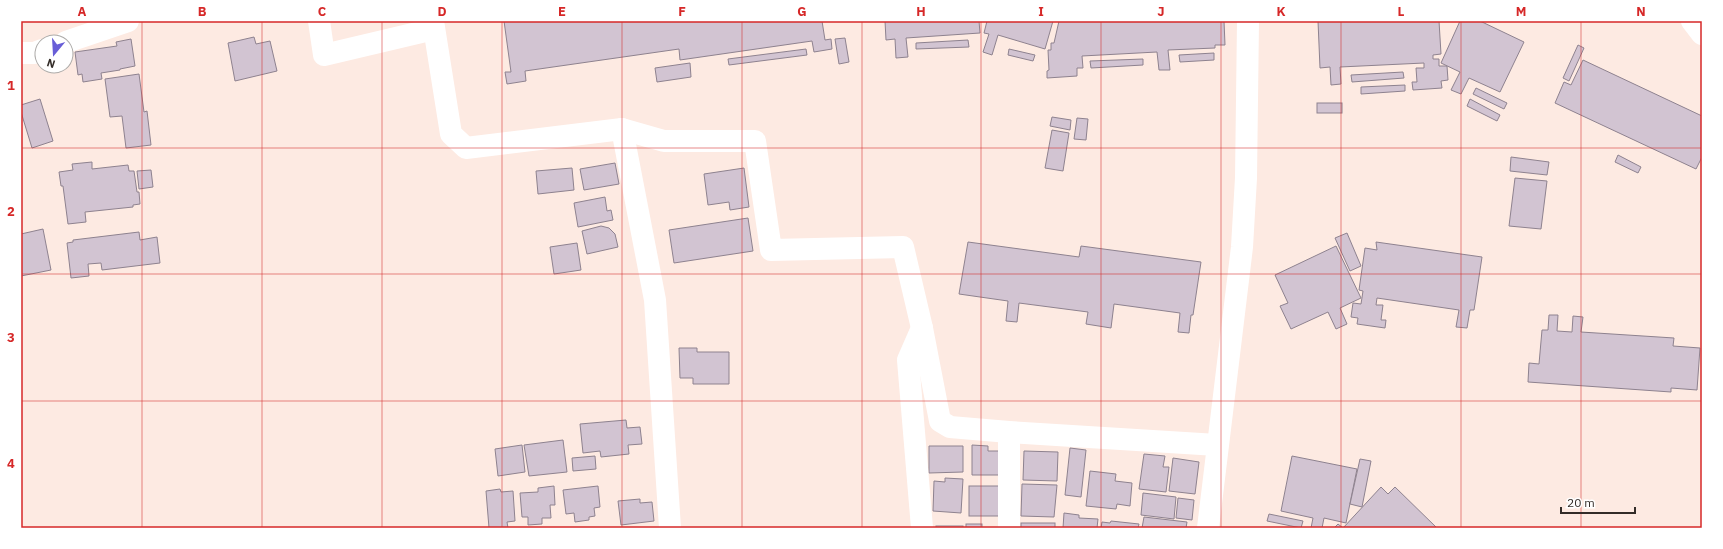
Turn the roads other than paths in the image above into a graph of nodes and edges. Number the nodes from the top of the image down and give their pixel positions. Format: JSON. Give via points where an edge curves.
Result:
{"nodes":[{"id":1,"x":128,"y":21,"type":"edge"},
{"id":2,"x":319,"y":21,"type":"edge"},
{"id":3,"x":1248,"y":21,"type":"edge"},
{"id":4,"x":1692,"y":21,"type":"edge"},
{"id":5,"x":433,"y":25,"type":"edge"},
{"id":6,"x":1702,"y":34,"type":"edge"},
{"id":7,"x":74,"y":39,"type":"edge"},
{"id":8,"x":21,"y":53,"type":"edge"},
{"id":9,"x":34,"y":53,"type":"edge"},
{"id":10,"x":622,"y":129,"type":"junction"},
{"id":11,"x":922,"y":328,"type":"junction"},
{"id":12,"x":1009,"y":432,"type":"junction"},
{"id":13,"x":1217,"y":445,"type":"junction"},
{"id":14,"x":670,"y":528,"type":"edge"},
{"id":15,"x":922,"y":528,"type":"edge"},
{"id":16,"x":1009,"y":528,"type":"edge"},
{"id":17,"x":1208,"y":528,"type":"edge"}],
"edges":[{"from":1,"to":7,"type":"street"},
{"from":2,"to":5,"type":"street","via":[[324,55]]},
{"from":3,"to":13,"type":"street","via":[[1243,241]]},
{"from":4,"to":6,"type":"street"},
{"from":5,"to":10,"type":"street","via":[[451,134],[466,148]]},
{"from":8,"to":9,"type":"street"},
{"from":10,"to":11,"type":"street","via":[[664,141],[755,141],[771,250],[903,246]]},
{"from":10,"to":14,"type":"street","via":[[655,300]]},
{"from":11,"to":12,"type":"street","via":[[940,421],[950,427]]},
{"from":11,"to":15,"type":"street","via":[[908,360]]},
{"from":12,"to":13,"type":"street"},
{"from":12,"to":16,"type":"street"},
{"from":13,"to":17,"type":"street"}]}
